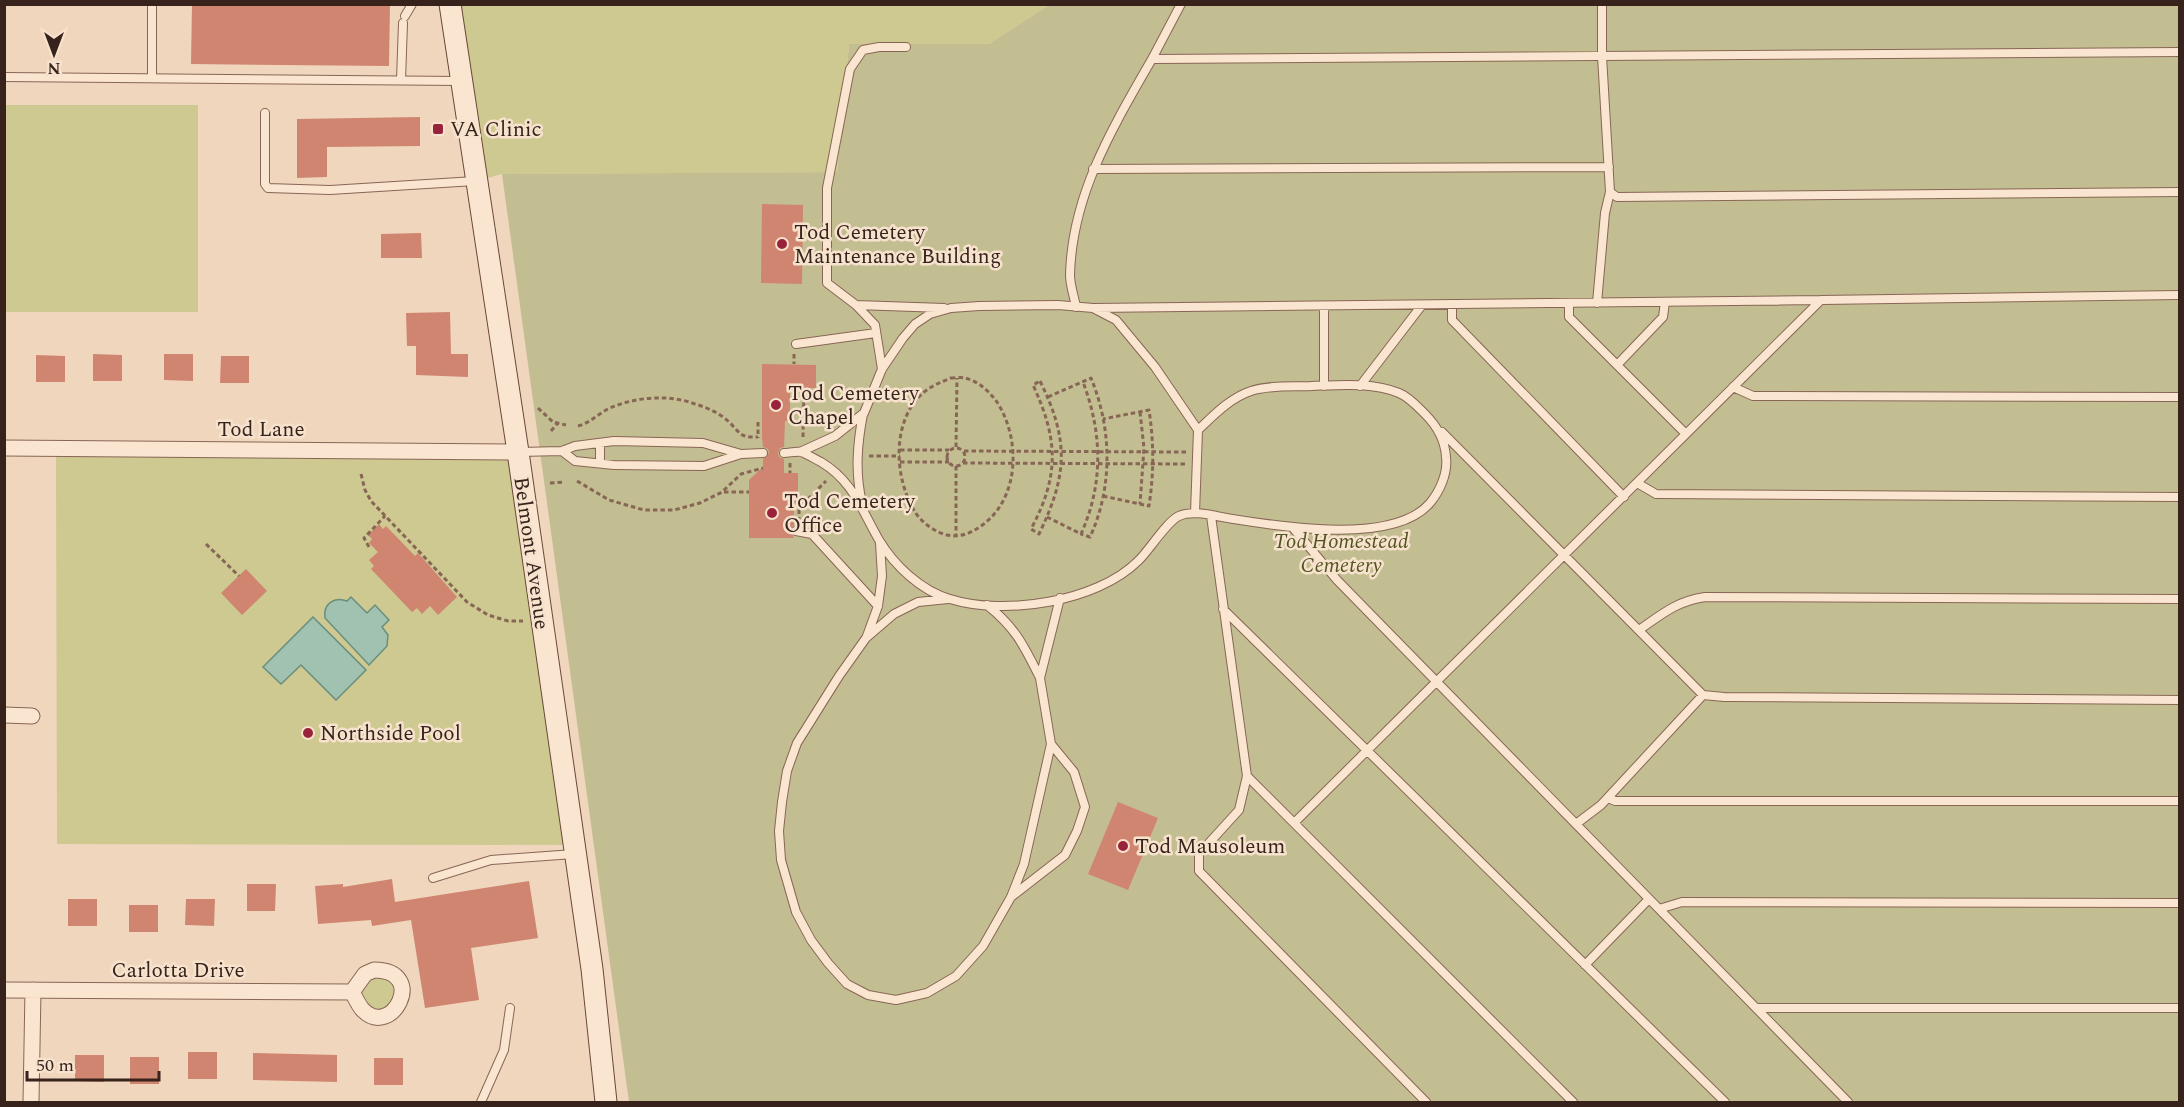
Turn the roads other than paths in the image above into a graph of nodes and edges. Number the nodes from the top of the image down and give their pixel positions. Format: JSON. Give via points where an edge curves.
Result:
{"nodes":[{"id":1,"x":152,"y":4,"type":"edge"},
{"id":2,"x":412,"y":4,"type":"edge"},
{"id":3,"x":450,"y":4,"type":"edge"},
{"id":4,"x":1181,"y":4,"type":"edge"},
{"id":5,"x":1602,"y":4,"type":"edge"},
{"id":6,"x":906,"y":47,"type":"dead end"},
{"id":7,"x":2180,"y":51,"type":"edge"},
{"id":8,"x":1602,"y":56,"type":"junction"},
{"id":9,"x":1152,"y":59,"type":"junction"},
{"id":10,"x":4,"y":77,"type":"edge"},
{"id":11,"x":152,"y":78,"type":"junction"},
{"id":12,"x":401,"y":80,"type":"junction"},
{"id":13,"x":462,"y":81,"type":"junction"},
{"id":14,"x":265,"y":113,"type":"dead end"},
{"id":15,"x":1609,"y":167,"type":"junction"},
{"id":16,"x":1094,"y":169,"type":"junction"},
{"id":17,"x":477,"y":181,"type":"junction"},
{"id":18,"x":1610,"y":192,"type":"junction"},
{"id":19,"x":2180,"y":192,"type":"edge"},
{"id":20,"x":2180,"y":294,"type":"edge"},
{"id":21,"x":1821,"y":300,"type":"junction"},
{"id":22,"x":1665,"y":302,"type":"junction"},
{"id":23,"x":1569,"y":303,"type":"junction"},
{"id":24,"x":1597,"y":303,"type":"junction"},
{"id":25,"x":1452,"y":304,"type":"junction"},
{"id":26,"x":856,"y":305,"type":"junction"},
{"id":27,"x":1422,"y":305,"type":"junction"},
{"id":28,"x":1324,"y":306,"type":"junction"},
{"id":29,"x":1076,"y":307,"type":"junction"},
{"id":30,"x":951,"y":308,"type":"junction"},
{"id":31,"x":1093,"y":308,"type":"junction"},
{"id":32,"x":876,"y":333,"type":"junction"},
{"id":33,"x":796,"y":344,"type":"dead end"},
{"id":34,"x":1617,"y":365,"type":"junction"},
{"id":35,"x":882,"y":369,"type":"junction"},
{"id":36,"x":1324,"y":386,"type":"junction"},
{"id":37,"x":1360,"y":386,"type":"junction"},
{"id":38,"x":1733,"y":387,"type":"junction"},
{"id":39,"x":2180,"y":397,"type":"edge"},
{"id":40,"x":864,"y":413,"type":"junction"},
{"id":41,"x":1434,"y":424,"type":"junction"},
{"id":42,"x":1198,"y":430,"type":"junction"},
{"id":43,"x":1686,"y":434,"type":"junction"},
{"id":44,"x":600,"y":443,"type":"junction"},
{"id":45,"x":4,"y":448,"type":"edge"},
{"id":46,"x":562,"y":451,"type":"junction"},
{"id":47,"x":518,"y":452,"type":"junction"},
{"id":48,"x":800,"y":452,"type":"junction"},
{"id":49,"x":763,"y":453,"type":"dead end"},
{"id":50,"x":784,"y":453,"type":"dead end"},
{"id":51,"x":741,"y":454,"type":"junction"},
{"id":52,"x":600,"y":463,"type":"junction"},
{"id":53,"x":1637,"y":483,"type":"junction"},
{"id":54,"x":1624,"y":496,"type":"junction"},
{"id":55,"x":2180,"y":497,"type":"edge"},
{"id":56,"x":864,"y":510,"type":"junction"},
{"id":57,"x":1195,"y":513,"type":"junction"},
{"id":58,"x":1211,"y":516,"type":"junction"},
{"id":59,"x":798,"y":528,"type":"road end"},
{"id":60,"x":1293,"y":528,"type":"junction"},
{"id":61,"x":880,"y":541,"type":"junction"},
{"id":62,"x":1565,"y":555,"type":"junction"},
{"id":63,"x":1060,"y":598,"type":"junction"},
{"id":64,"x":949,"y":599,"type":"junction"},
{"id":65,"x":2180,"y":599,"type":"edge"},
{"id":66,"x":987,"y":605,"type":"junction"},
{"id":67,"x":878,"y":606,"type":"junction"},
{"id":68,"x":1222,"y":609,"type":"junction"},
{"id":69,"x":1639,"y":630,"type":"junction"},
{"id":70,"x":866,"y":638,"type":"junction"},
{"id":71,"x":1041,"y":678,"type":"junction"},
{"id":72,"x":1437,"y":681,"type":"junction"},
{"id":73,"x":1704,"y":695,"type":"junction"},
{"id":74,"x":2180,"y":700,"type":"edge"},
{"id":75,"x":4,"y":715,"type":"edge"},
{"id":76,"x":32,"y":716,"type":"dead end"},
{"id":77,"x":1051,"y":744,"type":"junction"},
{"id":78,"x":1366,"y":750,"type":"junction"},
{"id":79,"x":1247,"y":776,"type":"junction"},
{"id":80,"x":1608,"y":798,"type":"junction"},
{"id":81,"x":2180,"y":801,"type":"edge"},
{"id":82,"x":1294,"y":823,"type":"junction"},
{"id":83,"x":1576,"y":824,"type":"junction"},
{"id":84,"x":576,"y":854,"type":"junction"},
{"id":85,"x":433,"y":878,"type":"dead end"},
{"id":86,"x":1011,"y":897,"type":"junction"},
{"id":87,"x":1649,"y":899,"type":"junction"},
{"id":88,"x":2180,"y":903,"type":"edge"},
{"id":89,"x":1659,"y":909,"type":"junction"},
{"id":90,"x":1585,"y":965,"type":"junction"},
{"id":91,"x":4,"y":990,"type":"edge"},
{"id":92,"x":33,"y":990,"type":"junction"},
{"id":93,"x":352,"y":992,"type":"dead end"},
{"id":94,"x":510,"y":1008,"type":"dead end"},
{"id":95,"x":1756,"y":1008,"type":"junction"},
{"id":96,"x":2180,"y":1008,"type":"edge"},
{"id":97,"x":31,"y":1102,"type":"edge"},
{"id":98,"x":481,"y":1102,"type":"edge"},
{"id":99,"x":606,"y":1102,"type":"edge"},
{"id":100,"x":1426,"y":1102,"type":"edge"},
{"id":101,"x":1573,"y":1102,"type":"edge"},
{"id":102,"x":1725,"y":1102,"type":"edge"},
{"id":103,"x":1847,"y":1102,"type":"edge"}],
"edges":[{"from":1,"to":11,"type":"lane"},
{"from":2,"to":12,"type":"lane","via":[[404,19]]},
{"from":3,"to":13,"type":"main road","name":"Belmont Avenue"},
{"from":4,"to":9,"type":"lane"},
{"from":5,"to":8,"type":"lane"},
{"from":6,"to":26,"type":"lane","via":[[863,50],[850,69],[827,188],[828,283]]},
{"from":7,"to":8,"type":"lane"},
{"from":8,"to":9,"type":"lane"},
{"from":8,"to":15,"type":"lane"},
{"from":9,"to":16,"type":"lane"},
{"from":10,"to":11,"type":"lane"},
{"from":11,"to":12,"type":"lane"},
{"from":12,"to":13,"type":"lane"},
{"from":13,"to":17,"type":"main road","name":"Belmont Avenue"},
{"from":14,"to":17,"type":"lane","via":[[268,188],[330,189]]},
{"from":15,"to":16,"type":"lane"},
{"from":15,"to":18,"type":"lane"},
{"from":16,"to":29,"type":"lane","via":[[1081,203],[1073,243],[1070,277]]},
{"from":17,"to":47,"type":"main road","name":"Belmont Avenue"},
{"from":18,"to":19,"type":"lane","via":[[1617,197]]},
{"from":18,"to":24,"type":"lane"},
{"from":20,"to":21,"type":"lane"},
{"from":21,"to":22,"type":"lane"},
{"from":21,"to":38,"type":"lane"},
{"from":22,"to":24,"type":"lane"},
{"from":22,"to":34,"type":"lane","via":[[1663,317]]},
{"from":23,"to":24,"type":"lane"},
{"from":23,"to":25,"type":"lane"},
{"from":23,"to":34,"type":"lane","via":[[1569,317]]},
{"from":25,"to":27,"type":"lane"},
{"from":25,"to":54,"type":"lane","via":[[1452,320]]},
{"from":26,"to":30,"type":"lane"},
{"from":26,"to":32,"type":"lane","via":[[875,326]]},
{"from":27,"to":28,"type":"lane"},
{"from":27,"to":37,"type":"lane"},
{"from":28,"to":31,"type":"lane"},
{"from":28,"to":36,"type":"lane"},
{"from":29,"to":30,"type":"lane"},
{"from":29,"to":31,"type":"lane"},
{"from":30,"to":35,"type":"lane","via":[[930,314],[915,324]]},
{"from":31,"to":42,"type":"lane","via":[[1116,320],[1155,367]]},
{"from":32,"to":33,"type":"lane"},
{"from":32,"to":35,"type":"lane"},
{"from":34,"to":43,"type":"lane"},
{"from":35,"to":40,"type":"lane"},
{"from":36,"to":37,"type":"lane"},
{"from":36,"to":42,"type":"lane","via":[[1252,391],[1228,403]]},
{"from":37,"to":41,"type":"lane","via":[[1402,394]]},
{"from":38,"to":39,"type":"lane","via":[[1753,396]]},
{"from":38,"to":43,"type":"lane"},
{"from":40,"to":48,"type":"lane","via":[[835,436]]},
{"from":40,"to":56,"type":"lane","via":[[857,456]]},
{"from":41,"to":60,"type":"lane","via":[[1447,459],[1445,475],[1422,512],[1384,526]]},
{"from":41,"to":62,"type":"lane"},
{"from":42,"to":57,"type":"lane"},
{"from":43,"to":53,"type":"lane"},
{"from":44,"to":46,"type":"lane"},
{"from":44,"to":51,"type":"lane","via":[[703,443]]},
{"from":44,"to":52,"type":"lane"},
{"from":45,"to":47,"type":"street","name":"Tod Lane"},
{"from":46,"to":47,"type":"lane"},
{"from":46,"to":52,"type":"lane","via":[[575,461]]},
{"from":47,"to":84,"type":"main road","name":"Belmont Avenue"},
{"from":48,"to":50,"type":"lane"},
{"from":48,"to":56,"type":"lane","via":[[835,471]]},
{"from":49,"to":51,"type":"lane"},
{"from":51,"to":52,"type":"lane","via":[[704,466]]},
{"from":53,"to":54,"type":"lane"},
{"from":53,"to":55,"type":"lane","via":[[1656,494]]},
{"from":54,"to":62,"type":"lane"},
{"from":56,"to":61,"type":"lane"},
{"from":57,"to":58,"type":"lane"},
{"from":57,"to":63,"type":"lane","via":[[1178,516],[1137,563],[1110,582]]},
{"from":58,"to":60,"type":"lane"},
{"from":58,"to":68,"type":"lane"},
{"from":59,"to":67,"type":"lane","via":[[812,534]]},
{"from":60,"to":72,"type":"lane","via":[[1337,580]]},
{"from":61,"to":64,"type":"lane","via":[[914,579]]},
{"from":61,"to":67,"type":"lane","via":[[882,576]]},
{"from":62,"to":69,"type":"lane"},
{"from":62,"to":72,"type":"lane"},
{"from":63,"to":66,"type":"lane","via":[[1017,606]]},
{"from":63,"to":71,"type":"lane"},
{"from":64,"to":66,"type":"lane"},
{"from":64,"to":70,"type":"lane","via":[[918,602],[894,614]]},
{"from":65,"to":69,"type":"lane","via":[[1705,597],[1674,606]]},
{"from":66,"to":71,"type":"lane","via":[[1006,620]]},
{"from":67,"to":70,"type":"lane"},
{"from":68,"to":78,"type":"lane"},
{"from":68,"to":79,"type":"lane"},
{"from":69,"to":73,"type":"lane"},
{"from":70,"to":86,"type":"lane","via":[[797,744],[787,771],[779,831],[781,860],[796,912],[811,940],[847,984],[868,995],[897,1000],[927,993],[956,976],[983,946]]},
{"from":71,"to":77,"type":"lane"},
{"from":72,"to":78,"type":"lane"},
{"from":72,"to":83,"type":"lane"},
{"from":73,"to":74,"type":"lane"},
{"from":73,"to":80,"type":"lane"},
{"from":75,"to":76,"type":"street"},
{"from":77,"to":86,"type":"lane","via":[[1024,864]]},
{"from":77,"to":86,"type":"lane","via":[[1074,772],[1085,807],[1065,855]]},
{"from":78,"to":82,"type":"lane"},
{"from":78,"to":90,"type":"lane"},
{"from":79,"to":82,"type":"lane"},
{"from":79,"to":100,"type":"lane","via":[[1239,810],[1199,854],[1199,871]]},
{"from":80,"to":81,"type":"lane"},
{"from":80,"to":83,"type":"lane"},
{"from":82,"to":101,"type":"lane"},
{"from":83,"to":87,"type":"lane"},
{"from":84,"to":85,"type":"lane","via":[[491,860]]},
{"from":84,"to":99,"type":"main road","name":"Belmont Avenue"},
{"from":87,"to":89,"type":"lane"},
{"from":87,"to":90,"type":"lane"},
{"from":88,"to":89,"type":"lane","via":[[1682,902]]},
{"from":89,"to":95,"type":"lane"},
{"from":90,"to":102,"type":"lane"},
{"from":91,"to":92,"type":"street","name":"Carlotta Drive"},
{"from":92,"to":93,"type":"street","name":"Carlotta Drive"},
{"from":92,"to":97,"type":"street"},
{"from":94,"to":98,"type":"lane","via":[[504,1050]]},
{"from":95,"to":96,"type":"lane"},
{"from":95,"to":103,"type":"lane"}]}
